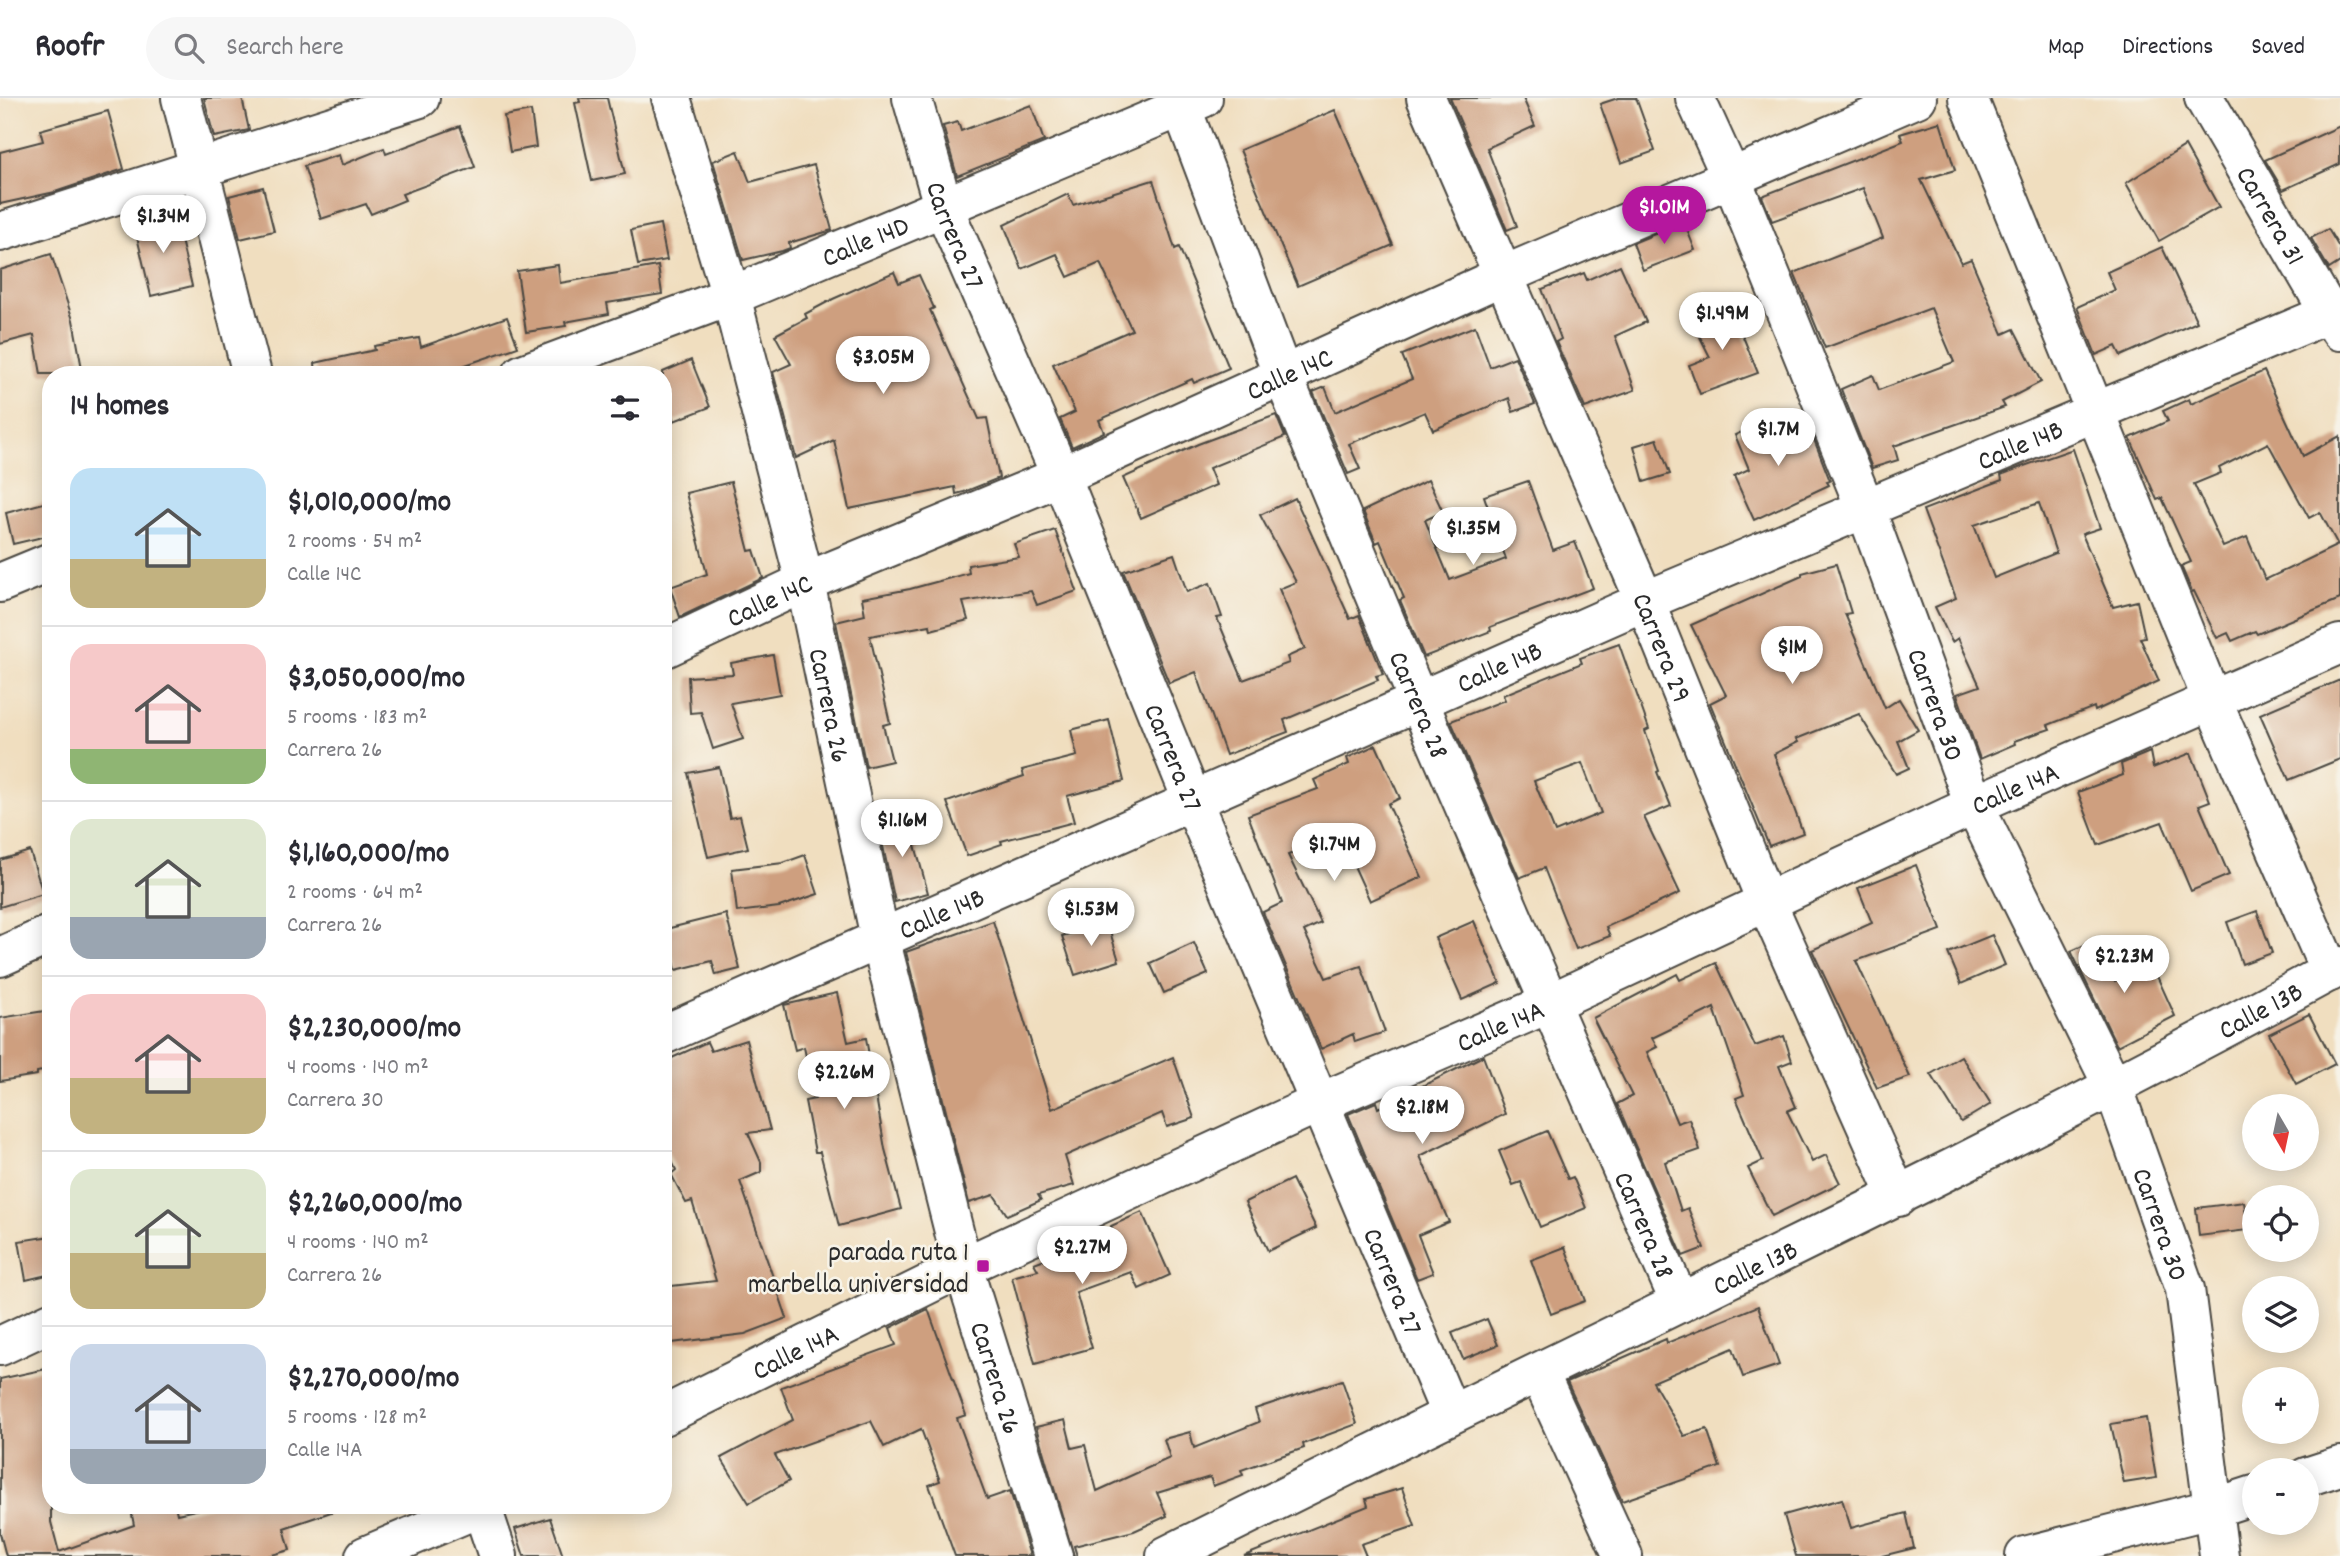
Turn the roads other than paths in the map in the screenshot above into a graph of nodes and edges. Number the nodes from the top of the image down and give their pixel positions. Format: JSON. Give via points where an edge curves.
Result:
{"nodes":[{"id":1,"x":181,"y":98,"type":"edge"},
{"id":2,"x":420,"y":98,"type":"edge"},
{"id":3,"x":671,"y":98,"type":"edge"},
{"id":4,"x":912,"y":98,"type":"edge"},
{"id":5,"x":1426,"y":98,"type":"edge"},
{"id":6,"x":1695,"y":98,"type":"edge"},
{"id":7,"x":1917,"y":98,"type":"edge"},
{"id":8,"x":1968,"y":98,"type":"edge"},
{"id":9,"x":2204,"y":98,"type":"edge"},
{"id":10,"x":1188,"y":101,"type":"edge"},
{"id":11,"x":199,"y":168,"type":"junction"},
{"id":12,"x":1731,"y":177,"type":"junction"},
{"id":13,"x":944,"y":209,"type":"junction"},
{"id":14,"x":0,"y":232,"type":"edge"},
{"id":15,"x":1502,"y":276,"type":"junction"},
{"id":16,"x":731,"y":296,"type":"junction"},
{"id":17,"x":2336,"y":318,"type":"edge"},
{"id":18,"x":250,"y":366,"type":"edge"},
{"id":19,"x":543,"y":366,"type":"edge"},
{"id":20,"x":1283,"y":376,"type":"junction"},
{"id":21,"x":2094,"y":411,"type":"junction"},
{"id":22,"x":1061,"y":476,"type":"junction"},
{"id":23,"x":1866,"y":510,"type":"junction"},
{"id":24,"x":42,"y":566,"type":"edge"},
{"id":25,"x":805,"y":582,"type":"junction"},
{"id":26,"x":0,"y":583,"type":"edge"},
{"id":27,"x":1645,"y":601,"type":"junction"},
{"id":28,"x":2340,"y":644,"type":"edge"},
{"id":29,"x":672,"y":645,"type":"edge"},
{"id":30,"x":2212,"y":700,"type":"junction"},
{"id":31,"x":1419,"y":702,"type":"junction"},
{"id":32,"x":1193,"y":802,"type":"junction"},
{"id":33,"x":1974,"y":805,"type":"junction"},
{"id":34,"x":1766,"y":901,"type":"junction"},
{"id":35,"x":42,"y":938,"type":"edge"},
{"id":36,"x":880,"y":938,"type":"junction"},
{"id":37,"x":0,"y":957,"type":"edge"},
{"id":38,"x":2335,"y":969,"type":"edge"},
{"id":39,"x":1550,"y":1003,"type":"junction"},
{"id":40,"x":672,"y":1031,"type":"edge"},
{"id":41,"x":2113,"y":1086,"type":"junction"},
{"id":42,"x":1319,"y":1103,"type":"junction"},
{"id":43,"x":1898,"y":1198,"type":"junction"},
{"id":44,"x":963,"y":1267,"type":"junction"},
{"id":45,"x":1680,"y":1303,"type":"junction"},
{"id":46,"x":42,"y":1326,"type":"edge"},
{"id":47,"x":0,"y":1346,"type":"edge"},
{"id":48,"x":1539,"y":1373,"type":"junction"},
{"id":49,"x":672,"y":1412,"type":"edge"},
{"id":50,"x":1450,"y":1413,"type":"junction"},
{"id":51,"x":2340,"y":1466,"type":"edge"},
{"id":52,"x":2319,"y":1473,"type":"edge"},
{"id":53,"x":2242,"y":1499,"type":"edge"},
{"id":54,"x":2211,"y":1509,"type":"junction"},
{"id":55,"x":464,"y":1514,"type":"edge"},
{"id":56,"x":485,"y":1514,"type":"edge"},
{"id":57,"x":365,"y":1556,"type":"edge"},
{"id":58,"x":498,"y":1556,"type":"edge"},
{"id":59,"x":1053,"y":1556,"type":"edge"},
{"id":60,"x":1166,"y":1556,"type":"edge"},
{"id":61,"x":1623,"y":1556,"type":"edge"},
{"id":62,"x":2025,"y":1556,"type":"edge"},
{"id":63,"x":2219,"y":1556,"type":"edge"}],
"edges":[{"from":1,"to":11,"type":"street"},
{"from":2,"to":11,"type":"street"},
{"from":3,"to":16,"type":"street","name":"Carrera 26"},
{"from":4,"to":13,"type":"street","name":"Carrera 27"},
{"from":5,"to":15,"type":"street","name":"Carrera 29"},
{"from":6,"to":12,"type":"street","name":"Carrera 30"},
{"from":7,"to":12,"type":"street","name":"Calle 14C"},
{"from":8,"to":21,"type":"street"},
{"from":9,"to":17,"type":"street","name":"Carrera 31"},
{"from":10,"to":13,"type":"street","name":"Calle 14D"},
{"from":10,"to":20,"type":"street","name":"Carrera 28"},
{"from":11,"to":14,"type":"street"},
{"from":11,"to":18,"type":"street"},
{"from":12,"to":15,"type":"street","name":"Calle 14C"},
{"from":12,"to":23,"type":"street","name":"Carrera 30"},
{"from":13,"to":16,"type":"street","name":"Calle 14D"},
{"from":13,"to":22,"type":"street","name":"Carrera 27"},
{"from":15,"to":20,"type":"street","name":"Calle 14C"},
{"from":15,"to":27,"type":"street","name":"Carrera 29"},
{"from":16,"to":19,"type":"street","name":"Calle 14D"},
{"from":16,"to":25,"type":"street","name":"Carrera 26"},
{"from":17,"to":21,"type":"street","name":"Calle 14B"},
{"from":20,"to":22,"type":"street","name":"Calle 14C"},
{"from":20,"to":31,"type":"street","name":"Carrera 28"},
{"from":21,"to":23,"type":"street","name":"Calle 14B"},
{"from":21,"to":30,"type":"street"},
{"from":22,"to":25,"type":"street","name":"Calle 14C"},
{"from":22,"to":32,"type":"street","name":"Carrera 27"},
{"from":23,"to":27,"type":"street","name":"Calle 14B"},
{"from":23,"to":33,"type":"street","name":"Carrera 30"},
{"from":24,"to":26,"type":"street"},
{"from":25,"to":29,"type":"street","name":"Calle 14C"},
{"from":25,"to":36,"type":"street","name":"Carrera 26"},
{"from":27,"to":31,"type":"street","name":"Calle 14B"},
{"from":27,"to":34,"type":"street","name":"Carrera 29"},
{"from":28,"to":30,"type":"street","name":"Calle 14A"},
{"from":30,"to":33,"type":"street","name":"Calle 14A"},
{"from":30,"to":38,"type":"street"},
{"from":31,"to":32,"type":"street","name":"Calle 14B"},
{"from":31,"to":39,"type":"street","name":"Carrera 28"},
{"from":32,"to":36,"type":"street","name":"Calle 14B"},
{"from":32,"to":42,"type":"street","name":"Carrera 27"},
{"from":33,"to":34,"type":"street","name":"Calle 14A"},
{"from":33,"to":41,"type":"street","name":"Carrera 30"},
{"from":34,"to":39,"type":"street","name":"Calle 14A"},
{"from":34,"to":43,"type":"street","name":"Carrera 29"},
{"from":35,"to":37,"type":"street"},
{"from":36,"to":40,"type":"street","name":"Calle 14B"},
{"from":36,"to":44,"type":"street","name":"Carrera 26"},
{"from":38,"to":41,"type":"street","name":"Calle 13B"},
{"from":39,"to":42,"type":"street","name":"Calle 14A"},
{"from":39,"to":45,"type":"street","name":"Carrera 28"},
{"from":41,"to":43,"type":"street","name":"Calle 13B"},
{"from":41,"to":54,"type":"street","name":"Carrera 30","via":[[2185,1289]]},
{"from":42,"to":44,"type":"street","name":"Calle 14A"},
{"from":42,"to":50,"type":"street","name":"Carrera 27"},
{"from":43,"to":45,"type":"street","name":"Calle 13B"},
{"from":44,"to":49,"type":"street","name":"Calle 14A"},
{"from":44,"to":59,"type":"street","name":"Carrera 26"},
{"from":45,"to":48,"type":"street","name":"Calle 13B"},
{"from":46,"to":47,"type":"street"},
{"from":48,"to":50,"type":"street","name":"Calle 13B"},
{"from":48,"to":61,"type":"street"},
{"from":50,"to":60,"type":"street","name":"Calle 13B"},
{"from":51,"to":52,"type":"street"},
{"from":53,"to":54,"type":"street"},
{"from":54,"to":62,"type":"street"},
{"from":54,"to":63,"type":"street","name":"Carrera 30"},
{"from":55,"to":57,"type":"street"},
{"from":56,"to":58,"type":"street"}]}
